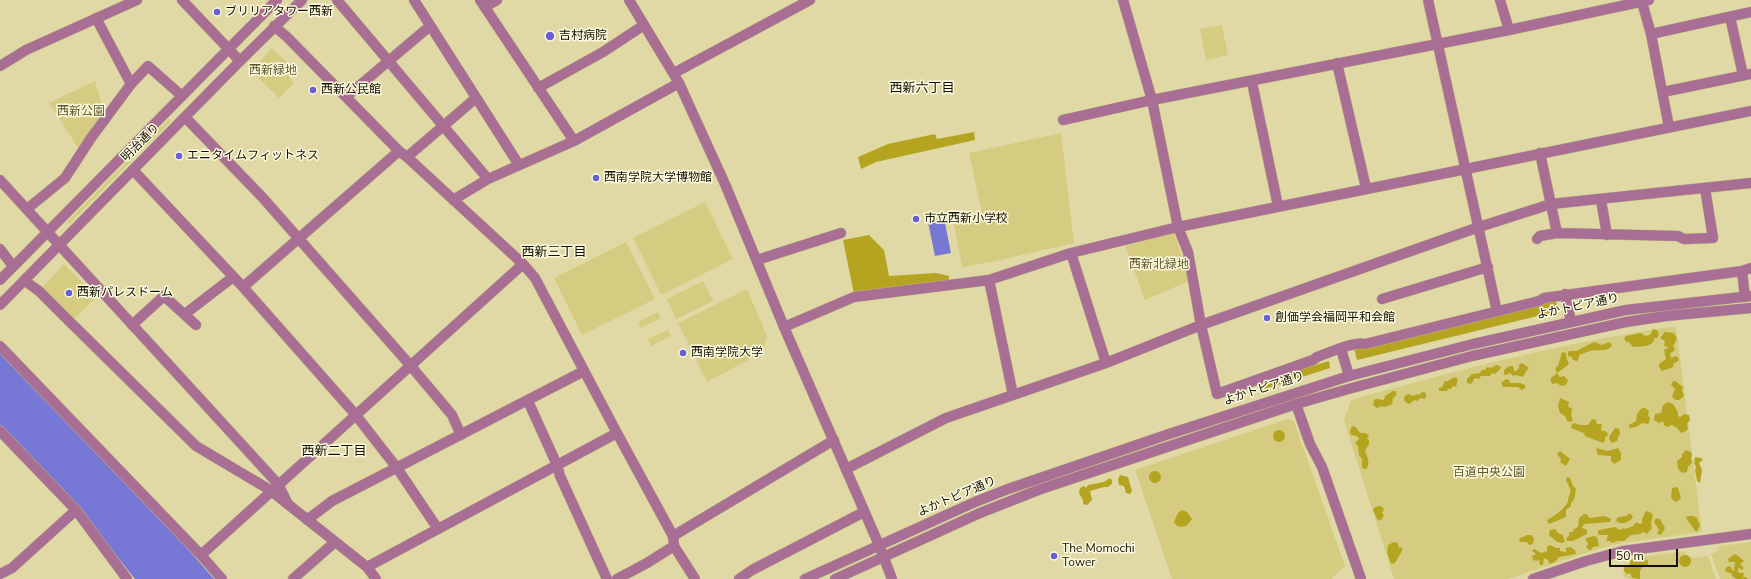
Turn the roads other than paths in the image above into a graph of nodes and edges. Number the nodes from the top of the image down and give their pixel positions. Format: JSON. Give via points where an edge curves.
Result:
{"nodes":[{"id":1,"x":137,"y":0,"type":"edge"},
{"id":2,"x":182,"y":0,"type":"edge"},
{"id":3,"x":277,"y":0,"type":"edge"},
{"id":4,"x":302,"y":0,"type":"edge"},
{"id":5,"x":337,"y":0,"type":"edge"},
{"id":6,"x":414,"y":0,"type":"edge"},
{"id":7,"x":497,"y":0,"type":"edge"},
{"id":8,"x":629,"y":0,"type":"edge"},
{"id":9,"x":810,"y":0,"type":"edge"},
{"id":10,"x":1123,"y":0,"type":"edge"},
{"id":11,"x":1428,"y":0,"type":"edge"},
{"id":12,"x":1500,"y":0,"type":"edge"},
{"id":13,"x":1646,"y":1,"type":"edge"},
{"id":14,"x":483,"y":4,"type":"edge"},
{"id":15,"x":1751,"y":12,"type":"edge"},
{"id":16,"x":1730,"y":17,"type":"junction"},
{"id":17,"x":96,"y":18,"type":"junction"},
{"id":18,"x":644,"y":25,"type":"junction"},
{"id":19,"x":274,"y":26,"type":"junction"},
{"id":20,"x":430,"y":26,"type":"junction"},
{"id":21,"x":1509,"y":30,"type":"junction"},
{"id":22,"x":1651,"y":34,"type":"junction"},
{"id":23,"x":1439,"y":44,"type":"junction"},
{"id":24,"x":228,"y":48,"type":"junction"},
{"id":25,"x":240,"y":61,"type":"junction"},
{"id":26,"x":389,"y":61,"type":"junction"},
{"id":27,"x":1337,"y":63,"type":"junction"},
{"id":28,"x":0,"y":66,"type":"edge"},
{"id":29,"x":674,"y":73,"type":"junction"},
{"id":30,"x":1747,"y":75,"type":"edge"},
{"id":31,"x":1252,"y":82,"type":"junction"},
{"id":32,"x":679,"y":83,"type":"junction"},
{"id":33,"x":131,"y":84,"type":"junction"},
{"id":34,"x":538,"y":88,"type":"junction"},
{"id":35,"x":1662,"y":92,"type":"junction"},
{"id":36,"x":182,"y":96,"type":"junction"},
{"id":37,"x":346,"y":97,"type":"junction"},
{"id":38,"x":476,"y":98,"type":"junction"},
{"id":39,"x":1152,"y":100,"type":"junction"},
{"id":40,"x":1751,"y":111,"type":"edge"},
{"id":41,"x":185,"y":117,"type":"junction"},
{"id":42,"x":1063,"y":120,"type":"dead end"},
{"id":43,"x":443,"y":125,"type":"junction"},
{"id":44,"x":1669,"y":127,"type":"junction"},
{"id":45,"x":574,"y":141,"type":"junction"},
{"id":46,"x":1540,"y":153,"type":"junction"},
{"id":47,"x":403,"y":154,"type":"junction"},
{"id":48,"x":519,"y":164,"type":"junction"},
{"id":49,"x":1466,"y":168,"type":"junction"},
{"id":50,"x":133,"y":170,"type":"junction"},
{"id":51,"x":488,"y":179,"type":"junction"},
{"id":52,"x":0,"y":180,"type":"edge"},
{"id":53,"x":1751,"y":183,"type":"edge"},
{"id":54,"x":1366,"y":188,"type":"junction"},
{"id":55,"x":1705,"y":188,"type":"junction"},
{"id":56,"x":453,"y":200,"type":"junction"},
{"id":57,"x":1601,"y":200,"type":"junction"},
{"id":58,"x":1551,"y":204,"type":"junction"},
{"id":59,"x":1278,"y":206,"type":"junction"},
{"id":60,"x":27,"y":209,"type":"junction"},
{"id":61,"x":1178,"y":227,"type":"junction"},
{"id":62,"x":1479,"y":227,"type":"junction"},
{"id":63,"x":48,"y":232,"type":"junction"},
{"id":64,"x":841,"y":233,"type":"dead end"},
{"id":65,"x":1557,"y":233,"type":"junction"},
{"id":66,"x":1607,"y":235,"type":"junction"},
{"id":67,"x":297,"y":238,"type":"junction"},
{"id":68,"x":1538,"y":240,"type":"dead end"},
{"id":69,"x":60,"y":245,"type":"junction"},
{"id":70,"x":0,"y":249,"type":"edge"},
{"id":71,"x":1071,"y":253,"type":"junction"},
{"id":72,"x":757,"y":260,"type":"junction"},
{"id":73,"x":523,"y":264,"type":"junction"},
{"id":74,"x":13,"y":266,"type":"junction"},
{"id":75,"x":1488,"y":267,"type":"junction"},
{"id":76,"x":1746,"y":270,"type":"edge"},
{"id":77,"x":233,"y":277,"type":"junction"},
{"id":78,"x":0,"y":280,"type":"edge"},
{"id":79,"x":989,"y":280,"type":"junction"},
{"id":80,"x":25,"y":281,"type":"junction"},
{"id":81,"x":243,"y":287,"type":"junction"},
{"id":82,"x":1565,"y":294,"type":"junction"},
{"id":83,"x":1748,"y":296,"type":"edge"},
{"id":84,"x":1382,"y":299,"type":"dead end"},
{"id":85,"x":0,"y":305,"type":"edge"},
{"id":86,"x":1496,"y":307,"type":"dead end"},
{"id":87,"x":1751,"y":308,"type":"edge"},
{"id":88,"x":185,"y":314,"type":"junction"},
{"id":89,"x":1571,"y":321,"type":"junction"},
{"id":90,"x":132,"y":325,"type":"junction"},
{"id":91,"x":196,"y":325,"type":"dead end"},
{"id":92,"x":1201,"y":325,"type":"junction"},
{"id":93,"x":784,"y":327,"type":"junction"},
{"id":94,"x":0,"y":346,"type":"edge"},
{"id":95,"x":1341,"y":349,"type":"junction"},
{"id":96,"x":1106,"y":363,"type":"junction"},
{"id":97,"x":410,"y":365,"type":"junction"},
{"id":98,"x":584,"y":371,"type":"junction"},
{"id":99,"x":1349,"y":376,"type":"junction"},
{"id":100,"x":1013,"y":395,"type":"junction"},
{"id":101,"x":528,"y":401,"type":"junction"},
{"id":102,"x":1296,"y":404,"type":"junction"},
{"id":103,"x":355,"y":414,"type":"junction"},
{"id":104,"x":0,"y":431,"type":"edge"},
{"id":105,"x":617,"y":433,"type":"junction"},
{"id":106,"x":461,"y":435,"type":"junction"},
{"id":107,"x":834,"y":440,"type":"junction"},
{"id":108,"x":557,"y":464,"type":"junction"},
{"id":109,"x":396,"y":468,"type":"junction"},
{"id":110,"x":846,"y":469,"type":"junction"},
{"id":111,"x":274,"y":487,"type":"junction"},
{"id":112,"x":76,"y":510,"type":"junction"},
{"id":113,"x":864,"y":512,"type":"junction"},
{"id":114,"x":308,"y":520,"type":"junction"},
{"id":115,"x":438,"y":529,"type":"junction"},
{"id":116,"x":1751,"y":534,"type":"edge"},
{"id":117,"x":673,"y":541,"type":"junction"},
{"id":118,"x":335,"y":542,"type":"junction"},
{"id":119,"x":879,"y":545,"type":"junction"},
{"id":120,"x":201,"y":555,"type":"junction"},
{"id":121,"x":883,"y":556,"type":"junction"},
{"id":122,"x":367,"y":567,"type":"junction"},
{"id":123,"x":0,"y":574,"type":"edge"},
{"id":124,"x":128,"y":579,"type":"edge"},
{"id":125,"x":222,"y":579,"type":"edge"},
{"id":126,"x":293,"y":579,"type":"edge"},
{"id":127,"x":376,"y":579,"type":"edge"},
{"id":128,"x":608,"y":579,"type":"edge"},
{"id":129,"x":617,"y":579,"type":"edge"},
{"id":130,"x":695,"y":579,"type":"edge"},
{"id":131,"x":739,"y":579,"type":"edge"},
{"id":132,"x":805,"y":579,"type":"edge"},
{"id":133,"x":834,"y":579,"type":"edge"},
{"id":134,"x":892,"y":579,"type":"edge"},
{"id":135,"x":1361,"y":579,"type":"edge"},
{"id":136,"x":1533,"y":579,"type":"edge"}],
"edges":[{"from":1,"to":17,"type":"street"},
{"from":2,"to":24,"type":"street"},
{"from":3,"to":24,"type":"street","name":"明治通り"},
{"from":4,"to":19,"type":"street","name":"明治通り"},
{"from":5,"to":26,"type":"street"},
{"from":6,"to":20,"type":"street"},
{"from":7,"to":14,"type":"street"},
{"from":8,"to":18,"type":"street"},
{"from":9,"to":29,"type":"street"},
{"from":10,"to":39,"type":"street"},
{"from":11,"to":23,"type":"street"},
{"from":12,"to":21,"type":"street"},
{"from":13,"to":21,"type":"street"},
{"from":13,"to":22,"type":"street"},
{"from":14,"to":34,"type":"street"},
{"from":15,"to":16,"type":"street"},
{"from":16,"to":22,"type":"street"},
{"from":16,"to":30,"type":"street"},
{"from":17,"to":28,"type":"street","via":[[26,50]]},
{"from":17,"to":33,"type":"street"},
{"from":18,"to":29,"type":"street"},
{"from":18,"to":34,"type":"street","via":[[603,52]]},
{"from":19,"to":25,"type":"street","name":"明治通り"},
{"from":19,"to":37,"type":"street"},
{"from":20,"to":26,"type":"street"},
{"from":20,"to":38,"type":"street"},
{"from":21,"to":23,"type":"street"},
{"from":22,"to":35,"type":"street"},
{"from":23,"to":27,"type":"street"},
{"from":23,"to":49,"type":"street"},
{"from":24,"to":25,"type":"street"},
{"from":24,"to":36,"type":"street","name":"明治通り"},
{"from":25,"to":41,"type":"street","name":"明治通り"},
{"from":26,"to":37,"type":"street"},
{"from":26,"to":43,"type":"street"},
{"from":27,"to":31,"type":"street"},
{"from":27,"to":54,"type":"street"},
{"from":29,"to":32,"type":"street"},
{"from":30,"to":35,"type":"street"},
{"from":31,"to":39,"type":"street"},
{"from":31,"to":59,"type":"street"},
{"from":32,"to":45,"type":"street"},
{"from":32,"to":72,"type":"street","via":[[726,184]]},
{"from":33,"to":36,"type":"street","via":[[148,66]]},
{"from":33,"to":60,"type":"street","via":[[65,178]]},
{"from":34,"to":45,"type":"street"},
{"from":35,"to":44,"type":"street"},
{"from":36,"to":63,"type":"street","name":"明治通り"},
{"from":37,"to":47,"type":"street"},
{"from":38,"to":43,"type":"street"},
{"from":38,"to":48,"type":"street"},
{"from":39,"to":42,"type":"street"},
{"from":39,"to":61,"type":"street"},
{"from":40,"to":44,"type":"street"},
{"from":41,"to":50,"type":"street","name":"明治通り"},
{"from":41,"to":67,"type":"street","via":[[263,198]]},
{"from":43,"to":47,"type":"street"},
{"from":43,"to":51,"type":"street"},
{"from":44,"to":46,"type":"street"},
{"from":45,"to":48,"type":"street"},
{"from":46,"to":49,"type":"street"},
{"from":46,"to":58,"type":"street"},
{"from":47,"to":56,"type":"street"},
{"from":47,"to":67,"type":"street"},
{"from":48,"to":51,"type":"street"},
{"from":49,"to":54,"type":"street"},
{"from":49,"to":62,"type":"street"},
{"from":50,"to":69,"type":"street","name":"明治通り"},
{"from":50,"to":77,"type":"street"},
{"from":51,"to":56,"type":"street"},
{"from":52,"to":60,"type":"street"},
{"from":53,"to":55,"type":"street"},
{"from":54,"to":59,"type":"street"},
{"from":55,"to":57,"type":"street"},
{"from":55,"to":66,"type":"street","via":[[1712,238]]},
{"from":56,"to":73,"type":"street"},
{"from":57,"to":58,"type":"street"},
{"from":57,"to":66,"type":"street"},
{"from":58,"to":62,"type":"street"},
{"from":58,"to":65,"type":"street"},
{"from":59,"to":61,"type":"street"},
{"from":60,"to":63,"type":"street"},
{"from":61,"to":71,"type":"street"},
{"from":61,"to":92,"type":"street","via":[[1188,252]]},
{"from":62,"to":75,"type":"street"},
{"from":62,"to":92,"type":"street"},
{"from":63,"to":69,"type":"street"},
{"from":63,"to":74,"type":"street","name":"明治通り"},
{"from":64,"to":72,"type":"street"},
{"from":65,"to":66,"type":"street"},
{"from":65,"to":68,"type":"street","via":[[1540,236]]},
{"from":67,"to":81,"type":"street"},
{"from":67,"to":97,"type":"street"},
{"from":69,"to":80,"type":"street","name":"明治通り"},
{"from":69,"to":90,"type":"street"},
{"from":70,"to":74,"type":"street"},
{"from":71,"to":79,"type":"street"},
{"from":71,"to":96,"type":"street"},
{"from":72,"to":93,"type":"street"},
{"from":73,"to":97,"type":"street"},
{"from":73,"to":98,"type":"street","via":[[535,278]]},
{"from":74,"to":78,"type":"street","name":"明治通り"},
{"from":75,"to":84,"type":"street"},
{"from":75,"to":86,"type":"street"},
{"from":76,"to":82,"type":"street"},
{"from":76,"to":83,"type":"street"},
{"from":77,"to":81,"type":"street"},
{"from":77,"to":88,"type":"street"},
{"from":79,"to":93,"type":"street","via":[[854,298]]},
{"from":79,"to":100,"type":"street"},
{"from":80,"to":85,"type":"street","name":"明治通り"},
{"from":80,"to":111,"type":"street","via":[[39,291],[196,446]]},
{"from":81,"to":103,"type":"street"},
{"from":82,"to":89,"type":"street"},
{"from":82,"to":95,"type":"street","via":[[1365,344],[1361,342]]},
{"from":83,"to":89,"type":"street","name":"よかトピア通り","via":[[1663,304]]},
{"from":87,"to":102,"type":"street","name":"よかトピア通り","via":[[1666,316],[1573,333],[1415,370]]},
{"from":88,"to":90,"type":"street","via":[[164,296]]},
{"from":88,"to":91,"type":"street"},
{"from":89,"to":99,"type":"street","name":"よかトピア通り"},
{"from":90,"to":111,"type":"street"},
{"from":92,"to":95,"type":"street","via":[[1217,394]]},
{"from":92,"to":96,"type":"street"},
{"from":93,"to":107,"type":"street"},
{"from":94,"to":120,"type":"street"},
{"from":95,"to":99,"type":"street"},
{"from":96,"to":100,"type":"street"},
{"from":97,"to":103,"type":"street"},
{"from":97,"to":106,"type":"street","via":[[452,415]]},
{"from":98,"to":101,"type":"street"},
{"from":98,"to":105,"type":"street"},
{"from":99,"to":119,"type":"street","name":"よかトピア通り","via":[[1037,478],[974,502]]},
{"from":100,"to":110,"type":"street","via":[[946,418]]},
{"from":101,"to":106,"type":"street"},
{"from":101,"to":108,"type":"street"},
{"from":102,"to":121,"type":"street","name":"よかトピア通り","via":[[1041,490],[980,513]]},
{"from":102,"to":135,"type":"street","via":[[1310,444],[1322,467]]},
{"from":103,"to":109,"type":"street"},
{"from":103,"to":111,"type":"street"},
{"from":104,"to":112,"type":"street"},
{"from":105,"to":108,"type":"street"},
{"from":105,"to":117,"type":"street"},
{"from":106,"to":109,"type":"street"},
{"from":107,"to":110,"type":"street"},
{"from":107,"to":117,"type":"street"},
{"from":108,"to":115,"type":"street"},
{"from":108,"to":128,"type":"street","via":[[560,476]]},
{"from":109,"to":114,"type":"street","via":[[332,501]]},
{"from":109,"to":115,"type":"street"},
{"from":110,"to":113,"type":"street"},
{"from":111,"to":114,"type":"street","via":[[288,504]]},
{"from":111,"to":120,"type":"street"},
{"from":112,"to":123,"type":"street","via":[[12,568]]},
{"from":112,"to":124,"type":"street"},
{"from":113,"to":119,"type":"street"},
{"from":113,"to":131,"type":"street"},
{"from":114,"to":118,"type":"street"},
{"from":115,"to":122,"type":"street"},
{"from":116,"to":136,"type":"street","via":[[1623,551]]},
{"from":117,"to":129,"type":"street","via":[[647,563]]},
{"from":117,"to":130,"type":"street"},
{"from":118,"to":122,"type":"street"},
{"from":118,"to":126,"type":"street"},
{"from":119,"to":121,"type":"street"},
{"from":119,"to":132,"type":"street","name":"よかトピア通り"},
{"from":120,"to":125,"type":"street"},
{"from":121,"to":133,"type":"street","name":"よかトピア通り"},
{"from":121,"to":134,"type":"street"},
{"from":122,"to":127,"type":"street"}]}
